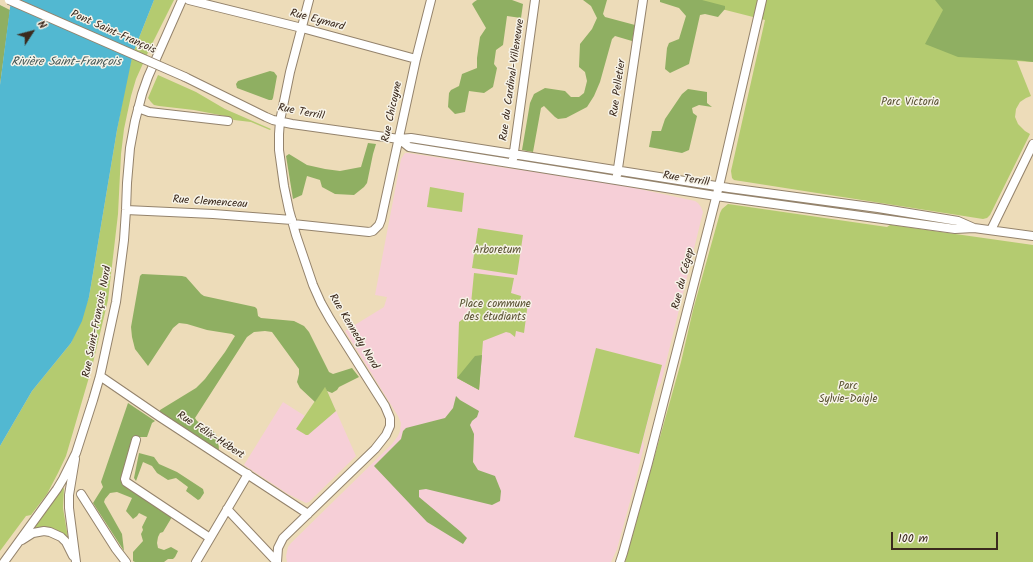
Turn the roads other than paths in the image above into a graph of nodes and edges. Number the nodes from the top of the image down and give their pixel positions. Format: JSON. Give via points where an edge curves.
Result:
{"nodes":[{"id":1,"x":9,"y":0,"type":"edge"},
{"id":2,"x":182,"y":0,"type":"edge"},
{"id":3,"x":189,"y":0,"type":"edge"},
{"id":4,"x":309,"y":0,"type":"edge"},
{"id":5,"x":431,"y":0,"type":"edge"},
{"id":6,"x":535,"y":0,"type":"edge"},
{"id":7,"x":643,"y":0,"type":"edge"},
{"id":8,"x":762,"y":0,"type":"edge"},
{"id":9,"x":302,"y":28,"type":"junction"},
{"id":10,"x":416,"y":59,"type":"junction"},
{"id":11,"x":185,"y":77,"type":"joint"},
{"id":12,"x":138,"y":108,"type":"junction"},
{"id":13,"x":228,"y":121,"type":"dead end"},
{"id":14,"x":280,"y":121,"type":"junction"},
{"id":15,"x":398,"y":139,"type":"junction"},
{"id":16,"x":1033,"y":144,"type":"edge"},
{"id":17,"x":514,"y":154,"type":"junction"},
{"id":18,"x":512,"y":163,"type":"junction"},
{"id":19,"x":618,"y":170,"type":"junction"},
{"id":20,"x":617,"y":180,"type":"junction"},
{"id":21,"x":719,"y":186,"type":"junction"},
{"id":22,"x":716,"y":196,"type":"junction"},
{"id":23,"x":126,"y":210,"type":"junction"},
{"id":24,"x":292,"y":222,"type":"junction"},
{"id":25,"x":376,"y":228,"type":"joint"},
{"id":26,"x":974,"y":228,"type":"junction"},
{"id":27,"x":992,"y":230,"type":"junction"},
{"id":28,"x":1033,"y":236,"type":"edge"},
{"id":29,"x":100,"y":376,"type":"junction"},
{"id":30,"x":136,"y":440,"type":"dead end"},
{"id":31,"x":76,"y":453,"type":"junction"},
{"id":32,"x":248,"y":474,"type":"junction"},
{"id":33,"x":81,"y":494,"type":"dead end"},
{"id":34,"x":227,"y":510,"type":"junction"},
{"id":35,"x":308,"y":514,"type":"junction"},
{"id":36,"x":210,"y":538,"type":"junction"},
{"id":37,"x":18,"y":543,"type":"junction"},
{"id":38,"x":4,"y":562,"type":"edge"},
{"id":39,"x":76,"y":562,"type":"edge"},
{"id":40,"x":126,"y":562,"type":"edge"},
{"id":41,"x":196,"y":562,"type":"edge"},
{"id":42,"x":277,"y":562,"type":"edge"},
{"id":43,"x":620,"y":562,"type":"edge"}],
"edges":[{"from":1,"to":11,"type":"street","name":"Pont Saint-François","bridge":true},
{"from":2,"to":12,"type":"street","name":"Rue Saint-François Nord","via":[[148,77]]},
{"from":3,"to":9,"type":"street","name":"Rue Eymard"},
{"from":4,"to":9,"type":"street","name":"Rue Kennedy Nord"},
{"from":5,"to":10,"type":"street","name":"Rue Chicoyne"},
{"from":6,"to":17,"type":"street","name":"Rue du Cardinal-Villeneuve"},
{"from":7,"to":19,"type":"street","name":"Rue Pelletier"},
{"from":8,"to":21,"type":"street","name":"Rue du Cégep"},
{"from":9,"to":10,"type":"street","name":"Rue Eymard"},
{"from":9,"to":14,"type":"street","name":"Rue Kennedy Nord"},
{"from":10,"to":15,"type":"street","name":"Rue Chicoyne"},
{"from":11,"to":14,"type":"street","name":"Rue Terrill","via":[[266,117]]},
{"from":12,"to":13,"type":"street","via":[[149,112]]},
{"from":12,"to":23,"type":"street","name":"Rue Saint-François Nord","via":[[130,148]]},
{"from":14,"to":15,"type":"street","name":"Rue Terrill"},
{"from":14,"to":24,"type":"street","name":"Rue Kennedy Nord","via":[[280,163]]},
{"from":15,"to":17,"type":"street","name":"Rue Terrill","via":[[411,138]]},
{"from":15,"to":18,"type":"street","name":"Rue Terrill","via":[[409,147]]},
{"from":15,"to":25,"type":"street","name":"Rue Chicoyne","via":[[381,220]]},
{"from":16,"to":27,"type":"street"},
{"from":17,"to":18,"type":"street","name":"Rue du Cardinal-Villeneuve"},
{"from":17,"to":19,"type":"street","name":"Rue Terrill"},
{"from":18,"to":20,"type":"street","name":"Rue Terrill"},
{"from":19,"to":20,"type":"street","name":"Rue Pelletier"},
{"from":19,"to":21,"type":"street","name":"Rue Terrill"},
{"from":20,"to":22,"type":"street","name":"Rue Terrill"},
{"from":21,"to":22,"type":"street","name":"Rue du Cégep"},
{"from":21,"to":26,"type":"street","name":"Rue Terrill","via":[[906,212],[958,221]]},
{"from":22,"to":26,"type":"street","name":"Rue Terrill","via":[[955,229]]},
{"from":22,"to":43,"type":"street","name":"Rue du Cégep"},
{"from":23,"to":24,"type":"street","name":"Rue Clemenceau","via":[[213,214]]},
{"from":23,"to":29,"type":"street","name":"Rue Saint-François Nord","via":[[116,302]]},
{"from":24,"to":25,"type":"street","name":"Rue Clemenceau","via":[[369,232]]},
{"from":24,"to":35,"type":"street","name":"Rue Kennedy Nord","via":[[321,303],[380,397],[390,418],[390,426],[381,442]]},
{"from":26,"to":27,"type":"street","name":"Rue Terrill"},
{"from":27,"to":28,"type":"street","name":"Rue Terrill"},
{"from":29,"to":31,"type":"street","name":"Rue Saint-François Nord"},
{"from":29,"to":32,"type":"street","name":"Rue Félix-Hébert"},
{"from":30,"to":36,"type":"street","via":[[126,482]]},
{"from":31,"to":37,"type":"street","name":"Rue Saint-François Nord","via":[[57,489]]},
{"from":31,"to":39,"type":"street","via":[[69,508]]},
{"from":32,"to":34,"type":"street"},
{"from":32,"to":35,"type":"street","name":"Rue Félix-Hébert"},
{"from":33,"to":40,"type":"street"},
{"from":34,"to":36,"type":"street"},
{"from":34,"to":42,"type":"street"},
{"from":35,"to":42,"type":"street","name":"Rue Kennedy Nord","via":[[283,538],[278,548]]},
{"from":36,"to":41,"type":"street"},
{"from":37,"to":38,"type":"street","name":"Rue Saint-François Nord"},
{"from":37,"to":39,"type":"street","via":[[33,533],[50,532],[66,542]]}]}
